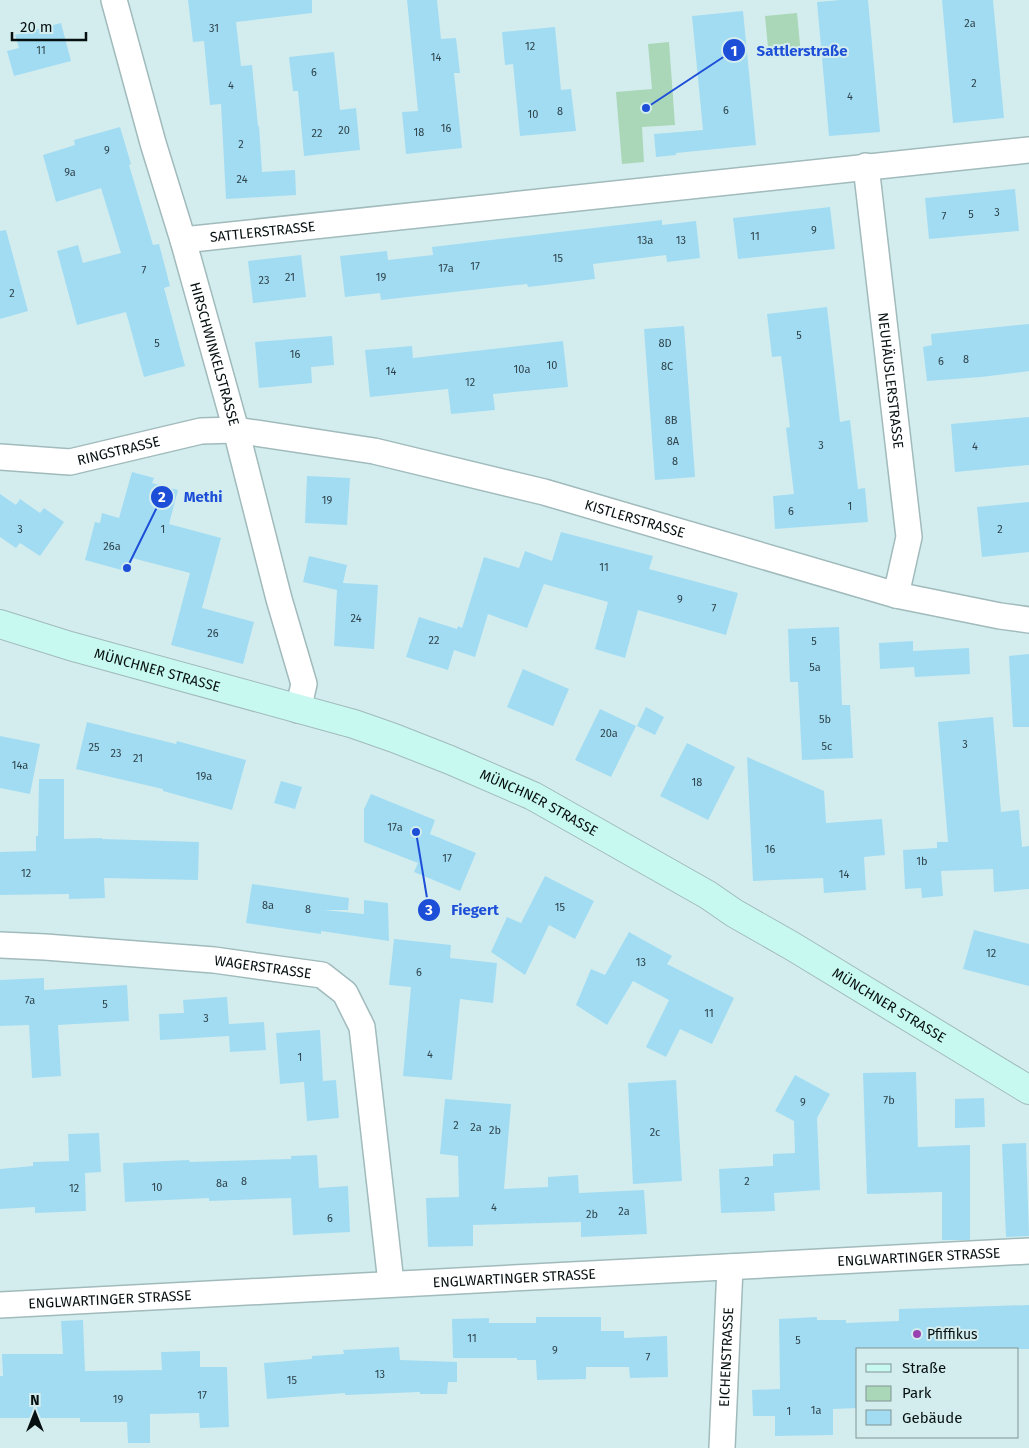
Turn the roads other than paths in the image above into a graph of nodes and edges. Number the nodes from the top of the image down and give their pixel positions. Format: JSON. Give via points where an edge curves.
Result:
{"nodes":[{"id":1,"x":114,"y":0,"type":"edge"},
{"id":2,"x":1029,"y":150,"type":"edge"},
{"id":3,"x":866,"y":166,"type":"junction"},
{"id":4,"x":183,"y":240,"type":"junction"},
{"id":5,"x":236,"y":430,"type":"junction"},
{"id":6,"x":0,"y":457,"type":"edge"},
{"id":7,"x":896,"y":595,"type":"junction"},
{"id":8,"x":1029,"y":620,"type":"edge"},
{"id":9,"x":0,"y":624,"type":"edge"},
{"id":10,"x":298,"y":710,"type":"junction"},
{"id":11,"x":0,"y":946,"type":"edge"},
{"id":12,"x":1029,"y":1090,"type":"edge"},
{"id":13,"x":1029,"y":1251,"type":"edge"},
{"id":14,"x":730,"y":1267,"type":"junction"},
{"id":15,"x":391,"y":1284,"type":"junction"},
{"id":16,"x":0,"y":1305,"type":"edge"},
{"id":17,"x":722,"y":1448,"type":"edge"}],
"edges":[{"from":1,"to":4,"type":"street","name":"HIRSCHWINKELSTRASSE"},
{"from":2,"to":3,"type":"street","name":"SATTLERSTRASSE"},
{"from":3,"to":4,"type":"street","name":"SATTLERSTRASSE"},
{"from":3,"to":7,"type":"street","name":"NEUHÄUSLERSTRASSE","via":[[909,537]]},
{"from":4,"to":5,"type":"street","name":"HIRSCHWINKELSTRASSE"},
{"from":5,"to":6,"type":"street","name":"RINGSTRASSE","via":[[201,431],[70,462]]},
{"from":5,"to":7,"type":"street","name":"KISTLERSTRASSE","via":[[374,451],[544,492]]},
{"from":5,"to":10,"type":"street","name":"HIRSCHWINKELSTRASSE","via":[[304,684]]},
{"from":7,"to":8,"type":"street","name":"KISTLERSTRASSE"},
{"from":9,"to":10,"type":"street","name":"MÜNCHNER STRASSE"},
{"from":10,"to":12,"type":"street","name":"MÜNCHNER STRASSE","via":[[394,738],[533,796],[708,895]]},
{"from":11,"to":15,"type":"street","name":"WAGERSTRASSE","via":[[214,960],[322,975],[345,994],[362,1027]]},
{"from":13,"to":14,"type":"street","name":"ENGLWARTINGER STRASSE"},
{"from":14,"to":15,"type":"street","name":"ENGLWARTINGER STRASSE"},
{"from":14,"to":17,"type":"street","name":"EICHENSTRASSE"},
{"from":15,"to":16,"type":"street","name":"ENGLWARTINGER STRASSE"}]}
